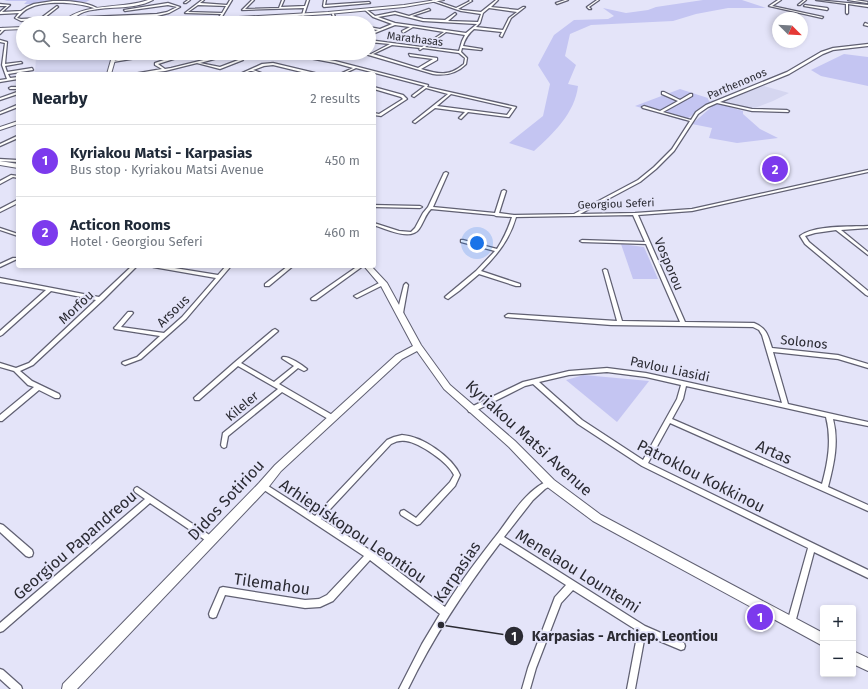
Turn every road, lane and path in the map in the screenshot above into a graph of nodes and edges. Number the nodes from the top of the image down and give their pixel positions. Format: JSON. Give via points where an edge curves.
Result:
{"nodes":[{"id":1,"x":151,"y":0,"type":"edge"},
{"id":2,"x":189,"y":0,"type":"edge"},
{"id":3,"x":203,"y":0,"type":"edge"},
{"id":4,"x":231,"y":0,"type":"edge"},
{"id":5,"x":253,"y":0,"type":"edge"},
{"id":6,"x":283,"y":0,"type":"edge"},
{"id":7,"x":308,"y":0,"type":"edge"},
{"id":8,"x":325,"y":0,"type":"edge"},
{"id":9,"x":442,"y":0,"type":"edge"},
{"id":10,"x":470,"y":0,"type":"edge"},
{"id":11,"x":497,"y":0,"type":"edge"},
{"id":12,"x":567,"y":0,"type":"edge"},
{"id":13,"x":598,"y":0,"type":"edge"},
{"id":14,"x":780,"y":0,"type":"edge"},
{"id":15,"x":804,"y":0,"type":"edge"},
{"id":16,"x":817,"y":0,"type":"edge"},
{"id":17,"x":850,"y":0,"type":"edge"},
{"id":18,"x":369,"y":1,"type":"edge"},
{"id":19,"x":867,"y":1,"type":"edge"},
{"id":20,"x":185,"y":2,"type":"dead end"},
{"id":21,"x":433,"y":2,"type":"junction"},
{"id":22,"x":556,"y":3,"type":"dead end"},
{"id":23,"x":196,"y":4,"type":"junction"},
{"id":24,"x":847,"y":4,"type":"junction"},
{"id":25,"x":0,"y":5,"type":"edge"},
{"id":26,"x":126,"y":5,"type":"junction"},
{"id":27,"x":226,"y":5,"type":"junction"},
{"id":28,"x":805,"y":6,"type":"junction"},
{"id":29,"x":868,"y":6,"type":"edge"},
{"id":30,"x":57,"y":7,"type":"dead end"},
{"id":31,"x":305,"y":7,"type":"junction"},
{"id":32,"x":488,"y":7,"type":"junction"},
{"id":33,"x":524,"y":7,"type":"dead end"},
{"id":34,"x":96,"y":8,"type":"junction"},
{"id":35,"x":280,"y":8,"type":"junction"},
{"id":36,"x":456,"y":9,"type":"junction"},
{"id":37,"x":590,"y":9,"type":"dead end"},
{"id":38,"x":827,"y":9,"type":"dead end"},
{"id":39,"x":125,"y":10,"type":"junction"},
{"id":40,"x":175,"y":10,"type":"junction"},
{"id":41,"x":182,"y":10,"type":"dead end"},
{"id":42,"x":366,"y":10,"type":"junction"},
{"id":43,"x":372,"y":10,"type":"junction"},
{"id":44,"x":429,"y":10,"type":"dead end"},
{"id":45,"x":518,"y":11,"type":"junction"},
{"id":46,"x":22,"y":12,"type":"junction"},
{"id":47,"x":793,"y":12,"type":"edge"},
{"id":48,"x":806,"y":12,"type":"edge"},
{"id":49,"x":0,"y":13,"type":"edge"},
{"id":50,"x":221,"y":13,"type":"junction"},
{"id":51,"x":482,"y":13,"type":"junction"},
{"id":52,"x":847,"y":13,"type":"dead end"},
{"id":53,"x":333,"y":14,"type":"joint"},
{"id":54,"x":454,"y":14,"type":"dead end"},
{"id":55,"x":302,"y":15,"type":"junction"},
{"id":56,"x":808,"y":15,"type":"edge"},
{"id":57,"x":19,"y":16,"type":"edge"},
{"id":58,"x":46,"y":16,"type":"edge"},
{"id":59,"x":71,"y":16,"type":"edge"},
{"id":60,"x":123,"y":16,"type":"joint"},
{"id":61,"x":220,"y":16,"type":"edge"},
{"id":62,"x":286,"y":16,"type":"edge"},
{"id":63,"x":373,"y":16,"type":"edge"},
{"id":64,"x":376,"y":17,"type":"edge"},
{"id":65,"x":408,"y":17,"type":"junction"},
{"id":66,"x":822,"y":17,"type":"dead end"},
{"id":67,"x":376,"y":18,"type":"edge"},
{"id":68,"x":446,"y":21,"type":"junction"},
{"id":69,"x":479,"y":22,"type":"junction"},
{"id":70,"x":395,"y":24,"type":"junction"},
{"id":71,"x":413,"y":27,"type":"junction"},
{"id":72,"x":16,"y":28,"type":"edge"},
{"id":73,"x":474,"y":28,"type":"junction"},
{"id":74,"x":2,"y":29,"type":"edge"},
{"id":75,"x":376,"y":29,"type":"edge"},
{"id":76,"x":380,"y":30,"type":"junction"},
{"id":77,"x":503,"y":31,"type":"junction"},
{"id":78,"x":376,"y":32,"type":"edge"},
{"id":79,"x":403,"y":32,"type":"dead end"},
{"id":80,"x":445,"y":32,"type":"junction"},
{"id":81,"x":0,"y":33,"type":"edge"},
{"id":82,"x":467,"y":34,"type":"junction"},
{"id":83,"x":501,"y":36,"type":"dead end"},
{"id":84,"x":0,"y":41,"type":"edge"},
{"id":85,"x":376,"y":42,"type":"edge"},
{"id":86,"x":391,"y":45,"type":"junction"},
{"id":87,"x":868,"y":45,"type":"edge"},
{"id":88,"x":461,"y":48,"type":"junction"},
{"id":89,"x":420,"y":49,"type":"junction"},
{"id":90,"x":481,"y":49,"type":"dead end"},
{"id":91,"x":0,"y":50,"type":"edge"},
{"id":92,"x":5,"y":50,"type":"junction"},
{"id":93,"x":376,"y":52,"type":"edge"},
{"id":94,"x":460,"y":52,"type":"junction"},
{"id":95,"x":376,"y":55,"type":"edge"},
{"id":96,"x":410,"y":55,"type":"dead end"},
{"id":97,"x":120,"y":60,"type":"edge"},
{"id":98,"x":168,"y":60,"type":"edge"},
{"id":99,"x":208,"y":60,"type":"edge"},
{"id":100,"x":242,"y":60,"type":"dead end"},
{"id":101,"x":317,"y":60,"type":"edge"},
{"id":102,"x":113,"y":61,"type":"joint"},
{"id":103,"x":21,"y":63,"type":"dead end"},
{"id":104,"x":197,"y":63,"type":"junction"},
{"id":105,"x":3,"y":65,"type":"junction"},
{"id":106,"x":355,"y":68,"type":"junction"},
{"id":107,"x":32,"y":69,"type":"dead end"},
{"id":108,"x":418,"y":69,"type":"junction"},
{"id":109,"x":165,"y":70,"type":"junction"},
{"id":110,"x":250,"y":70,"type":"junction"},
{"id":111,"x":110,"y":72,"type":"edge"},
{"id":112,"x":150,"y":72,"type":"edge"},
{"id":113,"x":246,"y":72,"type":"edge"},
{"id":114,"x":256,"y":72,"type":"edge"},
{"id":115,"x":306,"y":72,"type":"edge"},
{"id":116,"x":346,"y":72,"type":"edge"},
{"id":117,"x":371,"y":72,"type":"edge"},
{"id":118,"x":6,"y":73,"type":"junction"},
{"id":119,"x":376,"y":73,"type":"edge"},
{"id":120,"x":16,"y":78,"type":"edge"},
{"id":121,"x":9,"y":80,"type":"junction"},
{"id":122,"x":0,"y":81,"type":"edge"},
{"id":123,"x":11,"y":88,"type":"dead end"},
{"id":124,"x":16,"y":88,"type":"edge"},
{"id":125,"x":427,"y":88,"type":"junction"},
{"id":126,"x":376,"y":89,"type":"edge"},
{"id":127,"x":380,"y":90,"type":"junction"},
{"id":128,"x":376,"y":92,"type":"edge"},
{"id":129,"x":451,"y":93,"type":"junction"},
{"id":130,"x":663,"y":93,"type":"dead end"},
{"id":131,"x":16,"y":94,"type":"edge"},
{"id":132,"x":691,"y":95,"type":"dead end"},
{"id":133,"x":414,"y":96,"type":"dead end"},
{"id":134,"x":495,"y":96,"type":"dead end"},
{"id":135,"x":0,"y":99,"type":"edge"},
{"id":136,"x":680,"y":100,"type":"junction"},
{"id":137,"x":490,"y":102,"type":"junction"},
{"id":138,"x":717,"y":102,"type":"junction"},
{"id":139,"x":16,"y":107,"type":"edge"},
{"id":140,"x":435,"y":107,"type":"junction"},
{"id":141,"x":644,"y":107,"type":"dead end"},
{"id":142,"x":788,"y":111,"type":"dead end"},
{"id":143,"x":0,"y":112,"type":"edge"},
{"id":144,"x":466,"y":112,"type":"junction"},
{"id":145,"x":660,"y":112,"type":"junction"},
{"id":146,"x":376,"y":114,"type":"edge"},
{"id":147,"x":380,"y":115,"type":"junction"},
{"id":148,"x":376,"y":118,"type":"edge"},
{"id":149,"x":461,"y":118,"type":"dead end"},
{"id":150,"x":692,"y":121,"type":"junction"},
{"id":151,"x":415,"y":122,"type":"dead end"},
{"id":152,"x":16,"y":123,"type":"edge"},
{"id":153,"x":0,"y":129,"type":"edge"},
{"id":154,"x":16,"y":138,"type":"edge"},
{"id":155,"x":12,"y":140,"type":"junction"},
{"id":156,"x":16,"y":141,"type":"edge"},
{"id":157,"x":0,"y":145,"type":"edge"},
{"id":158,"x":0,"y":160,"type":"edge"},
{"id":159,"x":16,"y":161,"type":"edge"},
{"id":160,"x":0,"y":163,"type":"edge"},
{"id":161,"x":16,"y":166,"type":"edge"},
{"id":162,"x":868,"y":171,"type":"edge"},
{"id":163,"x":446,"y":173,"type":"dead end"},
{"id":164,"x":16,"y":177,"type":"edge"},
{"id":165,"x":0,"y":183,"type":"edge"},
{"id":166,"x":504,"y":191,"type":"dead end"},
{"id":167,"x":16,"y":202,"type":"edge"},
{"id":168,"x":376,"y":206,"type":"edge"},
{"id":169,"x":420,"y":207,"type":"dead end"},
{"id":170,"x":430,"y":208,"type":"junction"},
{"id":171,"x":0,"y":211,"type":"edge"},
{"id":172,"x":635,"y":214,"type":"junction"},
{"id":173,"x":496,"y":215,"type":"junction"},
{"id":174,"x":575,"y":215,"type":"junction"},
{"id":175,"x":514,"y":216,"type":"junction"},
{"id":176,"x":376,"y":225,"type":"edge"},
{"id":177,"x":868,"y":228,"type":"edge"},
{"id":178,"x":0,"y":229,"type":"edge"},
{"id":179,"x":837,"y":229,"type":"junction"},
{"id":180,"x":16,"y":234,"type":"edge"},
{"id":181,"x":463,"y":241,"type":"dead end"},
{"id":182,"x":582,"y":241,"type":"dead end"},
{"id":183,"x":648,"y":243,"type":"junction"},
{"id":184,"x":497,"y":250,"type":"junction"},
{"id":185,"x":868,"y":254,"type":"edge"},
{"id":186,"x":15,"y":259,"type":"dead end"},
{"id":187,"x":0,"y":266,"type":"edge"},
{"id":188,"x":133,"y":268,"type":"edge"},
{"id":189,"x":165,"y":268,"type":"edge"},
{"id":190,"x":227,"y":268,"type":"edge"},
{"id":191,"x":288,"y":268,"type":"edge"},
{"id":192,"x":358,"y":268,"type":"edge"},
{"id":193,"x":369,"y":268,"type":"edge"},
{"id":194,"x":605,"y":270,"type":"dead end"},
{"id":195,"x":479,"y":272,"type":"junction"},
{"id":196,"x":219,"y":277,"type":"junction"},
{"id":197,"x":1,"y":281,"type":"edge"},
{"id":198,"x":383,"y":283,"type":"junction"},
{"id":199,"x":267,"y":285,"type":"dead end"},
{"id":200,"x":406,"y":285,"type":"dead end"},
{"id":201,"x":518,"y":285,"type":"dead end"},
{"id":202,"x":50,"y":289,"type":"junction"},
{"id":203,"x":868,"y":294,"type":"edge"},
{"id":204,"x":357,"y":296,"type":"dead end"},
{"id":205,"x":448,"y":297,"type":"dead end"},
{"id":206,"x":101,"y":299,"type":"junction"},
{"id":207,"x":314,"y":299,"type":"dead end"},
{"id":208,"x":130,"y":313,"type":"dead end"},
{"id":209,"x":400,"y":313,"type":"junction"},
{"id":210,"x":508,"y":316,"type":"dead end"},
{"id":211,"x":620,"y":323,"type":"junction"},
{"id":212,"x":683,"y":324,"type":"junction"},
{"id":213,"x":275,"y":331,"type":"dead end"},
{"id":214,"x":0,"y":334,"type":"edge"},
{"id":215,"x":164,"y":335,"type":"junction"},
{"id":216,"x":418,"y":347,"type":"junction"},
{"id":217,"x":771,"y":350,"type":"junction"},
{"id":218,"x":285,"y":358,"type":"dead end"},
{"id":219,"x":237,"y":363,"type":"junction"},
{"id":220,"x":126,"y":364,"type":"dead end"},
{"id":221,"x":0,"y":365,"type":"edge"},
{"id":222,"x":298,"y":365,"type":"junction"},
{"id":223,"x":868,"y":366,"type":"edge"},
{"id":224,"x":304,"y":369,"type":"dead end"},
{"id":225,"x":16,"y":370,"type":"junction"},
{"id":226,"x":534,"y":381,"type":"junction"},
{"id":227,"x":684,"y":383,"type":"junction"},
{"id":228,"x":274,"y":385,"type":"junction"},
{"id":229,"x":38,"y":387,"type":"junction"},
{"id":230,"x":282,"y":389,"type":"junction"},
{"id":231,"x":57,"y":396,"type":"dead end"},
{"id":232,"x":197,"y":398,"type":"dead end"},
{"id":233,"x":786,"y":406,"type":"junction"},
{"id":234,"x":471,"y":410,"type":"junction"},
{"id":235,"x":829,"y":416,"type":"junction"},
{"id":236,"x":332,"y":418,"type":"junction"},
{"id":237,"x":0,"y":419,"type":"edge"},
{"id":238,"x":669,"y":420,"type":"junction"},
{"id":239,"x":868,"y":424,"type":"edge"},
{"id":240,"x":224,"y":445,"type":"dead end"},
{"id":241,"x":644,"y":464,"type":"junction"},
{"id":242,"x":550,"y":483,"type":"junction"},
{"id":243,"x":263,"y":486,"type":"junction"},
{"id":244,"x":824,"y":489,"type":"junction"},
{"id":245,"x":137,"y":490,"type":"dead end"},
{"id":246,"x":150,"y":499,"type":"junction"},
{"id":247,"x":868,"y":508,"type":"edge"},
{"id":248,"x":404,"y":513,"type":"dead end"},
{"id":249,"x":316,"y":520,"type":"junction"},
{"id":250,"x":0,"y":526,"type":"edge"},
{"id":251,"x":499,"y":538,"type":"junction"},
{"id":252,"x":211,"y":540,"type":"junction"},
{"id":253,"x":812,"y":547,"type":"junction"},
{"id":254,"x":29,"y":553,"type":"dead end"},
{"id":255,"x":370,"y":555,"type":"junction"},
{"id":256,"x":868,"y":574,"type":"edge"},
{"id":257,"x":572,"y":585,"type":"junction"},
{"id":258,"x":446,"y":613,"type":"junction"},
{"id":259,"x":212,"y":614,"type":"dead end"},
{"id":260,"x":791,"y":623,"type":"junction"},
{"id":261,"x":0,"y":628,"type":"edge"},
{"id":262,"x":642,"y":629,"type":"junction"},
{"id":263,"x":820,"y":638,"type":"edge"},
{"id":264,"x":681,"y":646,"type":"dead end"},
{"id":265,"x":856,"y":659,"type":"edge"},
{"id":266,"x":868,"y":666,"type":"edge"},
{"id":267,"x":0,"y":673,"type":"edge"},
{"id":268,"x":18,"y":689,"type":"edge"},
{"id":269,"x":68,"y":689,"type":"edge"},
{"id":270,"x":403,"y":689,"type":"edge"},
{"id":271,"x":526,"y":689,"type":"edge"},
{"id":272,"x":631,"y":689,"type":"edge"}],
"edges":[{"from":1,"to":26,"type":"street"},
{"from":2,"to":20,"type":"street"},
{"from":3,"to":23,"type":"street"},
{"from":4,"to":27,"type":"street"},
{"from":5,"to":35,"type":"street","via":[[242,10]]},
{"from":6,"to":35,"type":"street"},
{"from":7,"to":31,"type":"street"},
{"from":8,"to":18,"type":"street","via":[[324,6]]},
{"from":9,"to":21,"type":"street"},
{"from":10,"to":36,"type":"street"},
{"from":11,"to":32,"type":"street"},
{"from":12,"to":22,"type":"street"},
{"from":13,"to":37,"type":"street","via":[[588,7]]},
{"from":14,"to":47,"type":"street","via":[[771,5],[771,8]]},
{"from":15,"to":28,"type":"street","via":[[798,5]]},
{"from":16,"to":24,"type":"street"},
{"from":17,"to":19,"type":"street"},
{"from":18,"to":43,"type":"street"},
{"from":19,"to":29,"type":"street"},
{"from":21,"to":36,"type":"street"},
{"from":21,"to":43,"type":"street"},
{"from":23,"to":27,"type":"street"},
{"from":23,"to":50,"type":"street","via":[[186,13]]},
{"from":24,"to":29,"type":"street"},
{"from":24,"to":52,"type":"street"},
{"from":25,"to":49,"type":"street","via":[[8,5]]},
{"from":26,"to":34,"type":"street"},
{"from":26,"to":39,"type":"street"},
{"from":27,"to":50,"type":"street"},
{"from":28,"to":38,"type":"street"},
{"from":28,"to":48,"type":"street"},
{"from":30,"to":58,"type":"street"},
{"from":31,"to":35,"type":"street"},
{"from":31,"to":55,"type":"street"},
{"from":32,"to":45,"type":"street"},
{"from":32,"to":51,"type":"street"},
{"from":33,"to":45,"type":"street"},
{"from":34,"to":46,"type":"street","via":[[85,2],[50,2],[32,6]]},
{"from":34,"to":59,"type":"street"},
{"from":36,"to":51,"type":"street"},
{"from":39,"to":40,"type":"street","via":[[172,4],[178,6]]},
{"from":39,"to":60,"type":"street"},
{"from":40,"to":41,"type":"street"},
{"from":40,"to":60,"type":"street","via":[[157,15]]},
{"from":42,"to":43,"type":"street"},
{"from":42,"to":53,"type":"street"},
{"from":42,"to":63,"type":"street"},
{"from":44,"to":65,"type":"street"},
{"from":45,"to":77,"type":"street","via":[[510,18]]},
{"from":46,"to":49,"type":"street"},
{"from":46,"to":57,"type":"street"},
{"from":50,"to":61,"type":"street"},
{"from":51,"to":69,"type":"street"},
{"from":53,"to":55,"type":"street"},
{"from":54,"to":68,"type":"street"},
{"from":55,"to":62,"type":"street"},
{"from":56,"to":66,"type":"street"},
{"from":64,"to":65,"type":"street","via":[[395,13]]},
{"from":65,"to":68,"type":"street"},
{"from":67,"to":70,"type":"street"},
{"from":68,"to":69,"type":"street"},
{"from":69,"to":73,"type":"street"},
{"from":70,"to":71,"type":"street"},
{"from":70,"to":76,"type":"street"},
{"from":71,"to":79,"type":"street"},
{"from":71,"to":80,"type":"street"},
{"from":72,"to":74,"type":"street"},
{"from":73,"to":77,"type":"street"},
{"from":73,"to":82,"type":"street"},
{"from":74,"to":81,"type":"street"},
{"from":75,"to":76,"type":"street"},
{"from":76,"to":78,"type":"street"},
{"from":77,"to":83,"type":"street"},
{"from":80,"to":82,"type":"street"},
{"from":80,"to":89,"type":"street"},
{"from":82,"to":88,"type":"street"},
{"from":84,"to":92,"type":"street","via":[[6,42]]},
{"from":85,"to":86,"type":"street","name":"Marathasas"},
{"from":86,"to":89,"type":"street","name":"Marathasas"},
{"from":86,"to":93,"type":"street"},
{"from":87,"to":138,"type":"street","name":"Parthenonos","via":[[833,49],[822,53],[788,73]]},
{"from":88,"to":90,"type":"street"},
{"from":88,"to":94,"type":"street"},
{"from":89,"to":94,"type":"street","name":"Marathasas"},
{"from":91,"to":92,"type":"street"},
{"from":92,"to":105,"type":"street"},
{"from":94,"to":108,"type":"street","via":[[465,56],[466,62],[452,73],[438,74]]},
{"from":95,"to":108,"type":"street"},
{"from":96,"to":108,"type":"street","via":[[436,59]]},
{"from":97,"to":102,"type":"street"},
{"from":98,"to":109,"type":"street","via":[[156,64]]},
{"from":99,"to":104,"type":"street"},
{"from":100,"to":104,"type":"street","via":[[220,68]]},
{"from":101,"to":106,"type":"street"},
{"from":102,"to":111,"type":"street"},
{"from":103,"to":105,"type":"street"},
{"from":104,"to":109,"type":"street"},
{"from":105,"to":118,"type":"street"},
{"from":106,"to":116,"type":"street"},
{"from":106,"to":117,"type":"street"},
{"from":107,"to":118,"type":"street"},
{"from":109,"to":112,"type":"street"},
{"from":110,"to":113,"type":"street"},
{"from":110,"to":114,"type":"street"},
{"from":110,"to":115,"type":"street","via":[[273,64]]},
{"from":118,"to":121,"type":"street"},
{"from":119,"to":125,"type":"street"},
{"from":120,"to":121,"type":"street"},
{"from":121,"to":122,"type":"street"},
{"from":123,"to":124,"type":"street"},
{"from":125,"to":129,"type":"street"},
{"from":125,"to":133,"type":"street"},
{"from":126,"to":127,"type":"street"},
{"from":127,"to":128,"type":"street"},
{"from":127,"to":147,"type":"street","via":[[405,98]]},
{"from":129,"to":137,"type":"street"},
{"from":129,"to":140,"type":"street"},
{"from":130,"to":136,"type":"street"},
{"from":131,"to":135,"type":"street"},
{"from":132,"to":136,"type":"street"},
{"from":134,"to":137,"type":"street"},
{"from":136,"to":145,"type":"street"},
{"from":137,"to":144,"type":"street","via":[[514,108],[508,116]]},
{"from":138,"to":142,"type":"street","via":[[752,110]]},
{"from":138,"to":150,"type":"street","name":"Parthenonos","via":[[698,113]]},
{"from":139,"to":143,"type":"street"},
{"from":140,"to":144,"type":"street"},
{"from":140,"to":151,"type":"street"},
{"from":141,"to":145,"type":"street"},
{"from":144,"to":149,"type":"street"},
{"from":145,"to":150,"type":"street"},
{"from":146,"to":147,"type":"street"},
{"from":147,"to":148,"type":"street"},
{"from":150,"to":174,"type":"street","name":"Parthenonos","via":[[673,150],[639,181]]},
{"from":152,"to":153,"type":"street"},
{"from":154,"to":155,"type":"street"},
{"from":155,"to":156,"type":"street"},
{"from":155,"to":157,"type":"street"},
{"from":158,"to":159,"type":"street"},
{"from":160,"to":161,"type":"street"},
{"from":162,"to":172,"type":"street","name":"Georgiou Seferi","via":[[692,210]]},
{"from":163,"to":170,"type":"street"},
{"from":164,"to":165,"type":"street","via":[[12,176]]},
{"from":166,"to":173,"type":"street"},
{"from":167,"to":171,"type":"street"},
{"from":168,"to":169,"type":"street"},
{"from":170,"to":173,"type":"street","name":"Georgiou Seferi"},
{"from":170,"to":176,"type":"street","via":[[412,233],[398,232]]},
{"from":172,"to":174,"type":"street","name":"Georgiou Seferi"},
{"from":172,"to":183,"type":"street","name":"Vosporou"},
{"from":173,"to":175,"type":"street","name":"Georgiou Seferi"},
{"from":174,"to":175,"type":"street","name":"Georgiou Seferi"},
{"from":175,"to":184,"type":"street","via":[[513,224]]},
{"from":177,"to":179,"type":"street"},
{"from":178,"to":180,"type":"street"},
{"from":179,"to":185,"type":"street"},
{"from":179,"to":203,"type":"street","via":[[809,232],[802,236]]},
{"from":181,"to":184,"type":"street"},
{"from":182,"to":183,"type":"street"},
{"from":183,"to":212,"type":"street","name":"Vosporou"},
{"from":184,"to":195,"type":"street"},
{"from":186,"to":187,"type":"street"},
{"from":188,"to":206,"type":"street","name":"Morfou"},
{"from":189,"to":196,"type":"street"},
{"from":190,"to":196,"type":"street","name":"Arsous"},
{"from":191,"to":199,"type":"street"},
{"from":192,"to":207,"type":"street"},
{"from":193,"to":198,"type":"street","name":"Kyriakou Matsi Avenue"},
{"from":194,"to":211,"type":"street"},
{"from":195,"to":201,"type":"street"},
{"from":195,"to":205,"type":"street"},
{"from":196,"to":215,"type":"street","name":"Arsous"},
{"from":197,"to":202,"type":"street"},
{"from":198,"to":204,"type":"street"},
{"from":198,"to":209,"type":"street","name":"Kyriakou Matsi Avenue"},
{"from":200,"to":209,"type":"street"},
{"from":202,"to":206,"type":"street"},
{"from":202,"to":214,"type":"street"},
{"from":206,"to":225,"type":"street","name":"Morfou","via":[[31,364]]},
{"from":208,"to":215,"type":"street","via":[[117,328]]},
{"from":209,"to":216,"type":"street","name":"Kyriakou Matsi Avenue"},
{"from":210,"to":211,"type":"street"},
{"from":211,"to":212,"type":"street"},
{"from":212,"to":217,"type":"street","via":[[754,325],[764,332]]},
{"from":213,"to":219,"type":"street"},
{"from":215,"to":220,"type":"street","name":"Arsous","via":[[138,358]]},
{"from":216,"to":234,"type":"street","name":"Kyriakou Matsi Avenue","via":[[447,387]]},
{"from":216,"to":236,"type":"street","name":"Didos Sotiriou","via":[[399,357]]},
{"from":217,"to":223,"type":"street","name":"Solonos","via":[[838,357]]},
{"from":217,"to":233,"type":"street","name":"Solonos"},
{"from":218,"to":222,"type":"street"},
{"from":219,"to":228,"type":"street"},
{"from":219,"to":232,"type":"street"},
{"from":221,"to":225,"type":"street"},
{"from":222,"to":224,"type":"street"},
{"from":222,"to":228,"type":"street"},
{"from":225,"to":229,"type":"street"},
{"from":226,"to":227,"type":"street","name":"Pavlou Liasidi","via":[[569,373],[607,370],[631,372]]},
{"from":226,"to":234,"type":"street","name":"Pavlou Liasidi","via":[[501,393]]},
{"from":226,"to":241,"type":"street","name":"Patroklou Kokkinou","via":[[580,422]]},
{"from":227,"to":233,"type":"street","name":"Pavlou Liasidi"},
{"from":227,"to":238,"type":"street","via":[[683,393]]},
{"from":228,"to":230,"type":"street"},
{"from":229,"to":231,"type":"street"},
{"from":229,"to":237,"type":"street"},
{"from":230,"to":236,"type":"street"},
{"from":230,"to":240,"type":"street","name":"Kileler","via":[[225,435]]},
{"from":233,"to":235,"type":"street","name":"Pavlou Liasidi"},
{"from":234,"to":242,"type":"street","name":"Kyriakou Matsi Avenue","via":[[512,444]]},
{"from":235,"to":239,"type":"street","name":"Pavlou Liasidi"},
{"from":235,"to":244,"type":"street","via":[[833,432],[833,452]]},
{"from":236,"to":243,"type":"street","name":"Didos Sotiriou","via":[[278,468]]},
{"from":238,"to":241,"type":"street"},
{"from":238,"to":244,"type":"street","name":"Artas"},
{"from":241,"to":253,"type":"street","name":"Patroklou Kokkinou"},
{"from":242,"to":251,"type":"street","name":"Karpasias","via":[[530,498]]},
{"from":242,"to":260,"type":"street","name":"Kyriakou Matsi Avenue","via":[[600,519]]},
{"from":243,"to":249,"type":"street","name":"Arhiepiskopou Leontiou"},
{"from":243,"to":252,"type":"street","name":"Didos Sotiriou"},
{"from":244,"to":247,"type":"street","name":"Artas"},
{"from":245,"to":246,"type":"street"},
{"from":246,"to":252,"type":"street"},
{"from":246,"to":261,"type":"street","name":"Georgiou Papandreou"},
{"from":248,"to":249,"type":"street","via":[[417,522],[453,484],[457,475],[450,464],[417,442],[401,438],[389,442]]},
{"from":249,"to":255,"type":"street","name":"Arhiepiskopou Leontiou"},
{"from":250,"to":254,"type":"street"},
{"from":251,"to":257,"type":"street","name":"Menelaou Lountemi"},
{"from":251,"to":258,"type":"street","name":"Karpasias"},
{"from":252,"to":269,"type":"street","name":"Didos Sotiriou"},
{"from":253,"to":256,"type":"street","name":"Patroklou Kokkinou"},
{"from":253,"to":260,"type":"street"},
{"from":255,"to":258,"type":"street","name":"Arhiepiskopou Leontiou"},
{"from":255,"to":259,"type":"street","name":"Tilemahou","via":[[330,598],[320,603],[305,604],[223,591]]},
{"from":257,"to":262,"type":"street","name":"Menelaou Lountemi"},
{"from":257,"to":271,"type":"street","via":[[558,600]]},
{"from":258,"to":270,"type":"street","name":"Karpasias"},
{"from":260,"to":263,"type":"street","name":"Kyriakou Matsi Avenue"},
{"from":262,"to":264,"type":"street","name":"Menelaou Lountemi"},
{"from":262,"to":272,"type":"street","name":"Menelaou Lountemi"},
{"from":265,"to":266,"type":"street"},
{"from":267,"to":268,"type":"street"}]}
